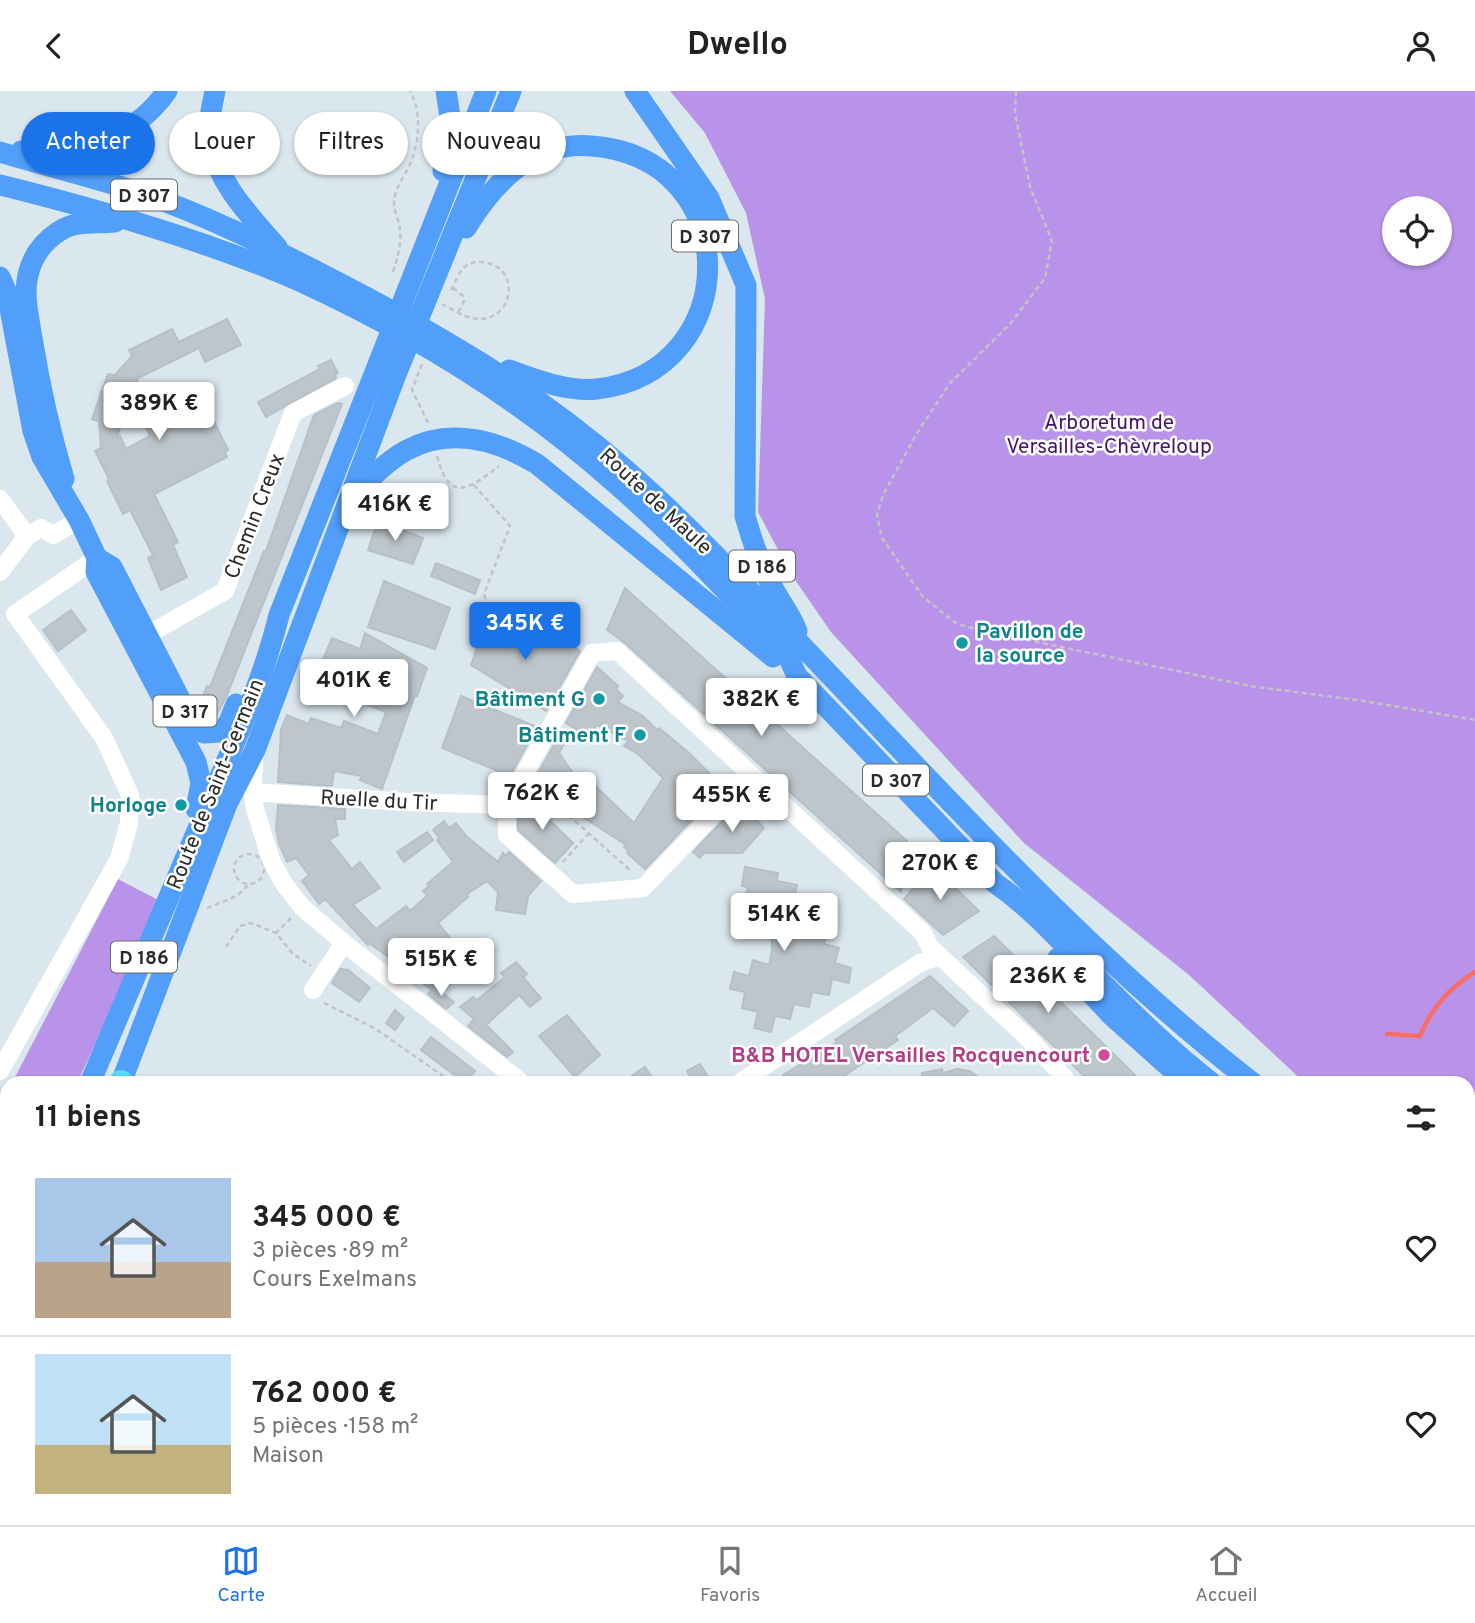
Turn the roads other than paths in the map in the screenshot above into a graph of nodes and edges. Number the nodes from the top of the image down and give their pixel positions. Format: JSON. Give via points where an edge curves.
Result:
{"nodes":[{"id":1,"x":167,"y":91,"type":"edge"},
{"id":2,"x":215,"y":91,"type":"edge"},
{"id":3,"x":446,"y":91,"type":"edge"},
{"id":4,"x":486,"y":91,"type":"edge"},
{"id":5,"x":511,"y":91,"type":"edge"},
{"id":6,"x":635,"y":91,"type":"edge"},
{"id":7,"x":0,"y":152,"type":"edge"},
{"id":8,"x":0,"y":185,"type":"edge"},
{"id":9,"x":133,"y":220,"type":"junction"},
{"id":10,"x":432,"y":227,"type":"junction"},
{"id":11,"x":450,"y":240,"type":"junction"},
{"id":12,"x":282,"y":254,"type":"junction"},
{"id":13,"x":0,"y":277,"type":"edge"},
{"id":14,"x":438,"y":283,"type":"junction"},
{"id":15,"x":477,"y":359,"type":"junction"},
{"id":16,"x":395,"y":377,"type":"junction"},
{"id":17,"x":345,"y":386,"type":"dead end"},
{"id":18,"x":348,"y":498,"type":"junction"},
{"id":19,"x":0,"y":499,"type":"edge"},
{"id":20,"x":76,"y":514,"type":"junction"},
{"id":21,"x":27,"y":536,"type":"junction"},
{"id":22,"x":97,"y":558,"type":"junction"},
{"id":23,"x":0,"y":572,"type":"edge"},
{"id":24,"x":279,"y":615,"type":"junction"},
{"id":25,"x":143,"y":645,"type":"junction"},
{"id":26,"x":802,"y":646,"type":"junction"},
{"id":27,"x":797,"y":676,"type":"junction"},
{"id":28,"x":255,"y":750,"type":"junction"},
{"id":29,"x":751,"y":775,"type":"junction"},
{"id":30,"x":252,"y":792,"type":"junction"},
{"id":31,"x":507,"y":805,"type":"junction"},
{"id":32,"x":197,"y":831,"type":"junction"},
{"id":33,"x":995,"y":883,"type":"junction"},
{"id":34,"x":344,"y":943,"type":"junction"},
{"id":35,"x":940,"y":955,"type":"junction"},
{"id":36,"x":313,"y":990,"type":"road end"},
{"id":37,"x":3,"y":1059,"type":"edge"},
{"id":38,"x":93,"y":1076,"type":"edge"},
{"id":39,"x":124,"y":1076,"type":"edge"},
{"id":40,"x":513,"y":1076,"type":"edge"},
{"id":41,"x":750,"y":1076,"type":"edge"},
{"id":42,"x":1063,"y":1076,"type":"edge"},
{"id":43,"x":1178,"y":1076,"type":"edge"},
{"id":44,"x":1203,"y":1076,"type":"edge"},
{"id":45,"x":1244,"y":1076,"type":"edge"}],
"edges":[{"from":1,"to":7,"type":"main road","via":[[132,128],[91,145]]},
{"from":2,"to":12,"type":"main road","via":[[210,139],[218,166],[238,202]]},
{"from":3,"to":10,"type":"main road","number":"D 186","via":[[452,129],[428,211]]},
{"from":4,"to":10,"type":"main road","name":"Route de Saint-Germain","number":"D 186"},
{"from":5,"to":11,"type":"main road","name":"Route de Saint-Germain","number":"D 186"},
{"from":6,"to":26,"type":"main road","number":"D 186","via":[[709,198],[746,285],[746,516],[754,550],[791,616]]},
{"from":7,"to":12,"type":"main road","name":"Route de Maule","number":"D 307","via":[[138,192]]},
{"from":8,"to":9,"type":"main road","name":"Route de Maule","number":"D 307"},
{"from":9,"to":20,"type":"main road","number":"D 307","via":[[87,222],[60,230],[35,256],[28,274],[27,308],[40,390]]},
{"from":9,"to":27,"type":"main road","name":"Route de Maule","number":"D 307","via":[[296,279],[457,365],[511,400],[660,524],[788,656]]},
{"from":10,"to":14,"type":"main road","name":"Route de Saint-Germain","number":"D 186"},
{"from":11,"to":14,"type":"main road","name":"Route de Saint-Germain","number":"D 186"},
{"from":11,"to":15,"type":"main road","number":"D 307","via":[[465,231],[490,192],[511,171],[543,153],[576,145],[625,151],[650,162],[685,194],[700,218],[707,245],[709,270],[696,319],[681,344],[642,376],[596,389],[566,388]]},
{"from":12,"to":15,"type":"main road","name":"Route de Maule","number":"D 307"},
{"from":13,"to":20,"type":"main road","number":"D 317","via":[[33,431],[42,457]]},
{"from":14,"to":16,"type":"main road","name":"Route de Saint-Germain","number":"D 186"},
{"from":15,"to":26,"type":"main road","name":"Route de Maule","number":"D 307","via":[[519,386],[628,472]]},
{"from":16,"to":18,"type":"main road","name":"Route de Saint-Germain","number":"D 186"},
{"from":16,"to":24,"type":"main road","name":"Route de Saint-Germain","number":"D 186"},
{"from":17,"to":25,"type":"street","name":"Chemin Creux","via":[[293,413],[225,591]]},
{"from":18,"to":27,"type":"main road","number":"D 307","via":[[387,464],[429,441],[457,437],[487,441],[519,453]]},
{"from":18,"to":28,"type":"main road","name":"Route de Saint-Germain","number":"D 186"},
{"from":19,"to":21,"type":"street"},
{"from":20,"to":21,"type":"street","via":[[53,535],[41,528]]},
{"from":20,"to":22,"type":"main road","number":"D 317"},
{"from":21,"to":23,"type":"street"},
{"from":22,"to":25,"type":"main road","via":[[96,572]]},
{"from":22,"to":25,"type":"main road","number":"D 317","via":[[112,567]]},
{"from":22,"to":37,"type":"street","via":[[15,614],[104,738],[130,795],[129,824],[119,859]]},
{"from":24,"to":25,"type":"main road","number":"D 317","via":[[263,631],[229,722],[220,732],[204,733],[195,728]]},
{"from":24,"to":32,"type":"main road","name":"Route de Saint-Germain","number":"D 186","via":[[238,733]]},
{"from":25,"to":32,"type":"main road","number":"D 186","via":[[163,700],[196,762],[201,783],[192,822]]},
{"from":26,"to":45,"type":"main road","name":"Route de Maule","number":"D 307","via":[[1135,986]]},
{"from":27,"to":33,"type":"main road","name":"Route de Maule","number":"D 307"},
{"from":28,"to":30,"type":"street"},
{"from":28,"to":39,"type":"main road","name":"Route de Saint-Germain","number":"D 186","via":[[227,804]]},
{"from":29,"to":31,"type":"street","via":[[643,888],[573,894],[507,835]]},
{"from":29,"to":31,"type":"street","via":[[617,652],[600,651],[592,653]]},
{"from":29,"to":35,"type":"street","via":[[923,933]]},
{"from":30,"to":31,"type":"street","name":"Ruelle du Tir"},
{"from":30,"to":34,"type":"street","via":[[271,860],[284,884],[302,907]]},
{"from":32,"to":38,"type":"main road","name":"Route de Saint-Germain","number":"D 186"},
{"from":33,"to":43,"type":"main road","via":[[1012,908],[1112,1016]]},
{"from":33,"to":44,"type":"main road","name":"Route de Maule","via":[[1023,903]]},
{"from":34,"to":36,"type":"street"},
{"from":34,"to":40,"type":"street"},
{"from":35,"to":41,"type":"street","via":[[920,963]]},
{"from":35,"to":42,"type":"street"}]}
